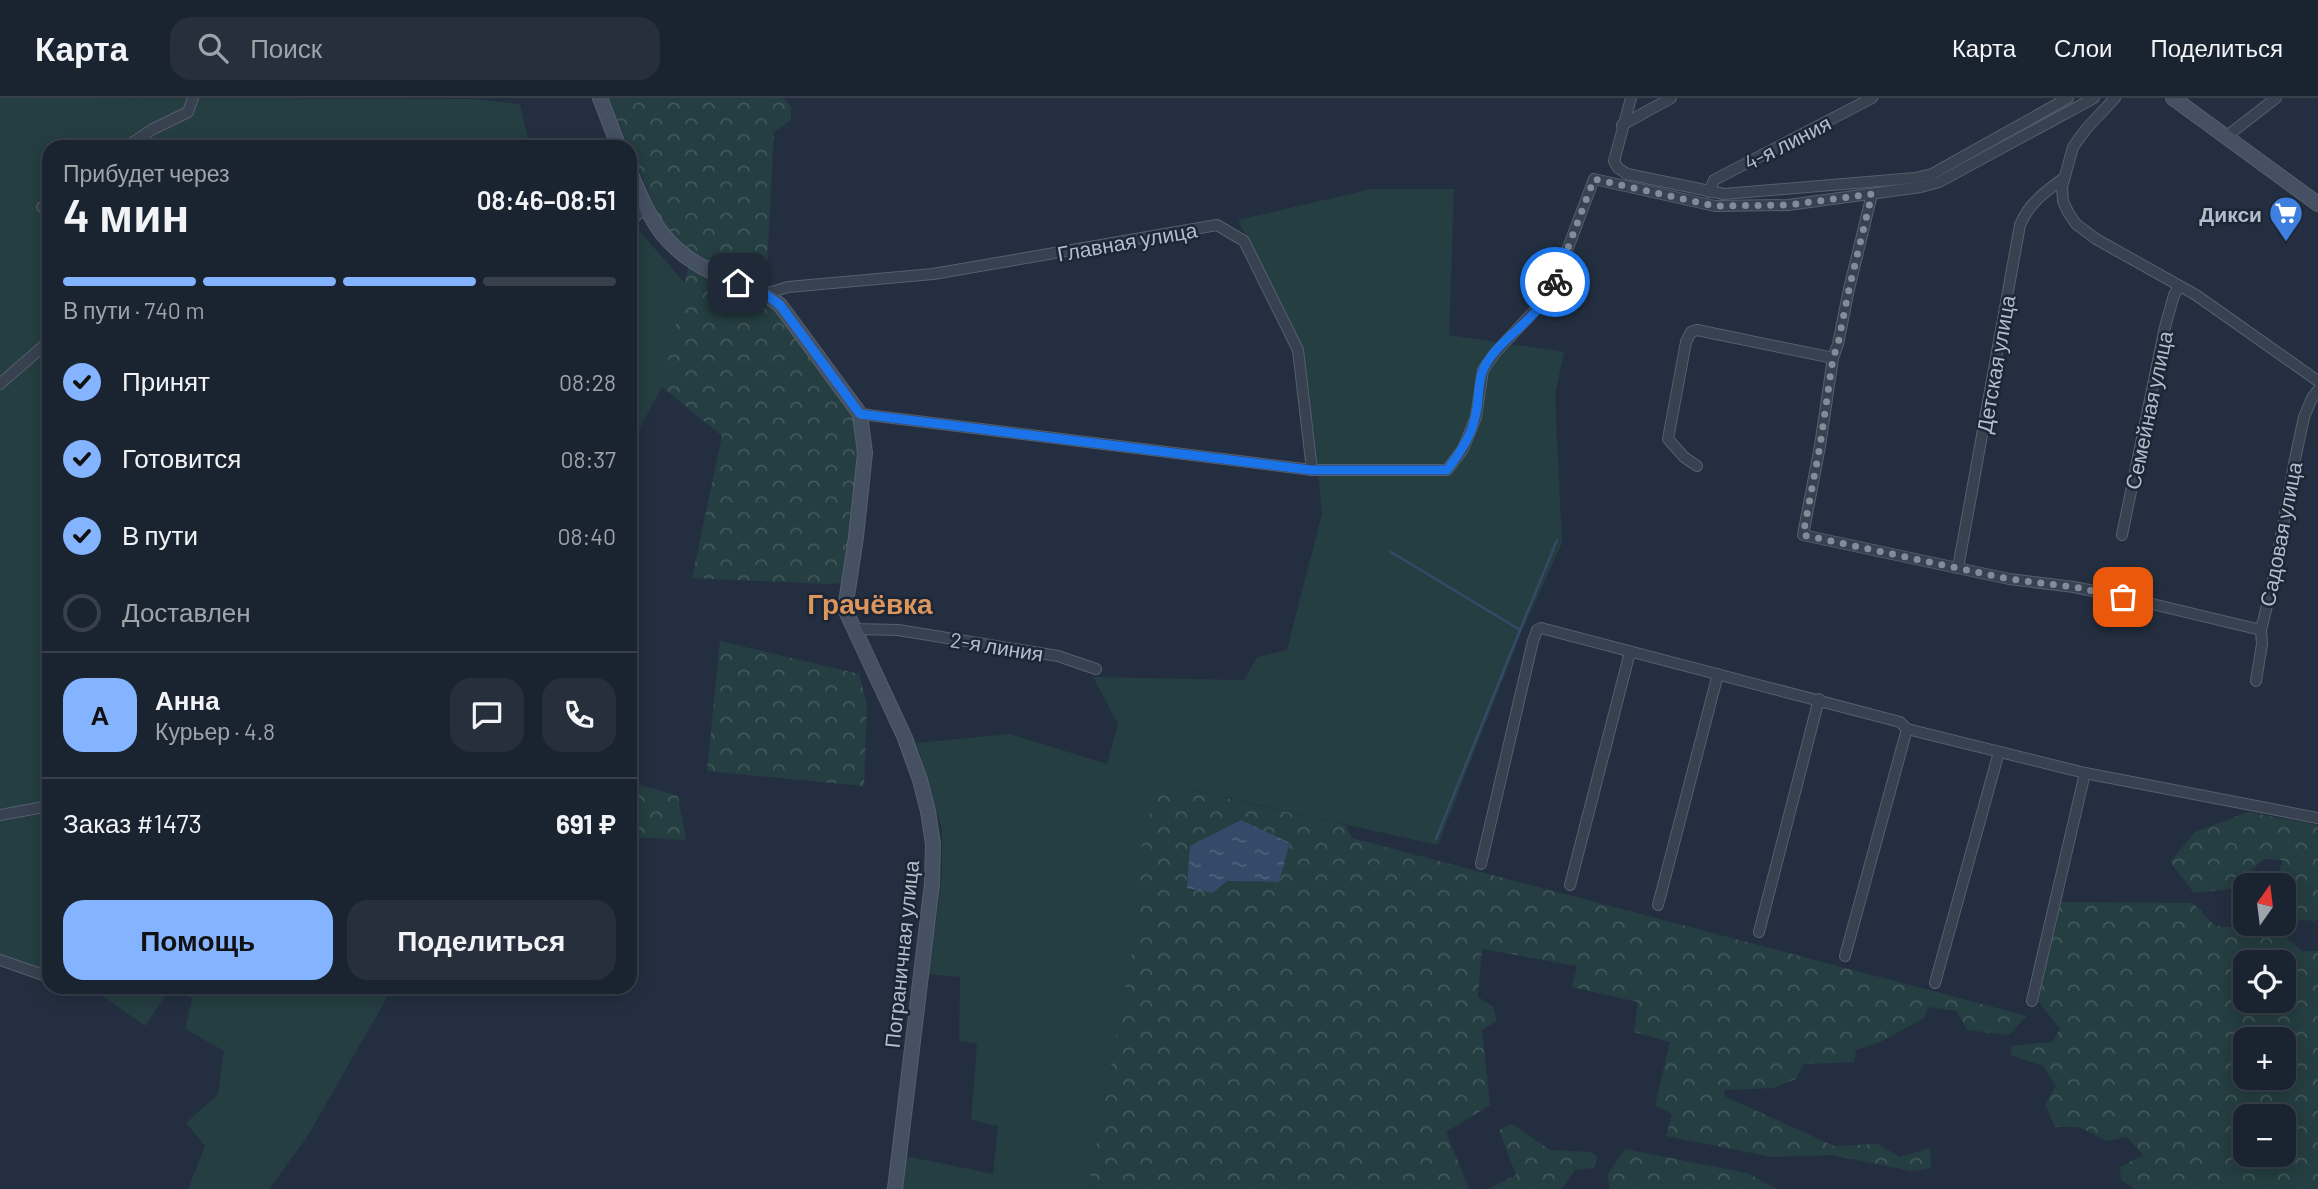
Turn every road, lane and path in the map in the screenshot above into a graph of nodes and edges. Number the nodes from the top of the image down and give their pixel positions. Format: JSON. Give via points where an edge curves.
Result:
{"nodes":[{"id":1,"x":193,"y":98,"type":"edge"},
{"id":2,"x":600,"y":98,"type":"edge"},
{"id":3,"x":1631,"y":98,"type":"edge"},
{"id":4,"x":1671,"y":98,"type":"edge"},
{"id":5,"x":1872,"y":98,"type":"edge"},
{"id":6,"x":2068,"y":98,"type":"edge"},
{"id":7,"x":2094,"y":98,"type":"edge"},
{"id":8,"x":2115,"y":98,"type":"edge"},
{"id":9,"x":2173,"y":98,"type":"edge"},
{"id":10,"x":2276,"y":98,"type":"edge"},
{"id":11,"x":1622,"y":125,"type":"junction"},
{"id":12,"x":2227,"y":136,"type":"junction"},
{"id":13,"x":136,"y":140,"type":"edge"},
{"id":14,"x":617,"y":140,"type":"edge"},
{"id":15,"x":2064,"y":178,"type":"junction"},
{"id":16,"x":637,"y":188,"type":"edge"},
{"id":17,"x":1709,"y":192,"type":"junction"},
{"id":18,"x":1872,"y":194,"type":"junction"},
{"id":19,"x":2318,"y":204,"type":"edge"},
{"id":20,"x":645,"y":207,"type":"junction"},
{"id":21,"x":637,"y":215,"type":"edge"},
{"id":22,"x":2179,"y":287,"type":"junction"},
{"id":23,"x":765,"y":294,"type":"junction"},
{"id":24,"x":42,"y":347,"type":"edge"},
{"id":25,"x":1833,"y":358,"type":"junction"},
{"id":26,"x":2318,"y":381,"type":"edge"},
{"id":27,"x":0,"y":384,"type":"edge"},
{"id":28,"x":2318,"y":390,"type":"edge"},
{"id":29,"x":860,"y":414,"type":"junction"},
{"id":30,"x":1697,"y":466,"type":"dead end"},
{"id":31,"x":1311,"y":470,"type":"junction"},
{"id":32,"x":2122,"y":535,"type":"dead end"},
{"id":33,"x":1958,"y":568,"type":"junction"},
{"id":34,"x":853,"y":629,"type":"junction"},
{"id":35,"x":2261,"y":629,"type":"junction"},
{"id":36,"x":1630,"y":652,"type":"junction"},
{"id":37,"x":1096,"y":669,"type":"dead end"},
{"id":38,"x":1718,"y":674,"type":"junction"},
{"id":39,"x":2256,"y":681,"type":"dead end"},
{"id":40,"x":1819,"y":699,"type":"junction"},
{"id":41,"x":1906,"y":729,"type":"junction"},
{"id":42,"x":1999,"y":752,"type":"junction"},
{"id":43,"x":2085,"y":773,"type":"junction"},
{"id":44,"x":42,"y":807,"type":"edge"},
{"id":45,"x":0,"y":815,"type":"edge"},
{"id":46,"x":2318,"y":818,"type":"edge"},
{"id":47,"x":1481,"y":864,"type":"dead end"},
{"id":48,"x":1570,"y":885,"type":"dead end"},
{"id":49,"x":1658,"y":905,"type":"dead end"},
{"id":50,"x":1759,"y":932,"type":"dead end"},
{"id":51,"x":1845,"y":956,"type":"dead end"},
{"id":52,"x":0,"y":960,"type":"edge"},
{"id":53,"x":42,"y":975,"type":"edge"},
{"id":54,"x":1935,"y":983,"type":"dead end"},
{"id":55,"x":2032,"y":1001,"type":"dead end"},
{"id":56,"x":896,"y":1184,"type":"edge"}],
"edges":[{"from":1,"to":13,"type":"street","via":[[188,112]]},
{"from":2,"to":14,"type":"street"},
{"from":3,"to":11,"type":"street"},
{"from":4,"to":11,"type":"street"},
{"from":5,"to":17,"type":"street","name":"4-я линия","via":[[1714,180]]},
{"from":6,"to":17,"type":"street","via":[[1932,174]]},
{"from":7,"to":18,"type":"street","via":[[1939,182]]},
{"from":8,"to":15,"type":"street","via":[[2073,147]]},
{"from":9,"to":12,"type":"street"},
{"from":10,"to":12,"type":"street"},
{"from":11,"to":17,"type":"street","via":[[1614,161],[1618,168],[1627,174]]},
{"from":12,"to":19,"type":"street"},
{"from":15,"to":22,"type":"street","via":[[2063,201],[2076,223]]},
{"from":15,"to":33,"type":"street","name":"Детская улица","via":[[2033,202],[2020,225]]},
{"from":16,"to":20,"type":"street","name":"Пограничная улица"},
{"from":18,"to":25,"type":"street","name":"Садовая улица"},
{"from":18,"to":31,"type":"street","via":[[1788,205],[1715,206],[1594,179],[1551,293],[1483,370],[1476,417],[1463,449],[1447,470]]},
{"from":20,"to":21,"type":"street"},
{"from":20,"to":23,"type":"street","name":"Пограничная улица","via":[[666,240],[690,260]]},
{"from":22,"to":26,"type":"street"},
{"from":22,"to":32,"type":"street","name":"Семейная улица","via":[[2165,327]]},
{"from":23,"to":29,"type":"street","name":"Пограничная улица","via":[[780,305]]},
{"from":23,"to":31,"type":"street","name":"Главная улица","via":[[933,274],[1217,225],[1244,241],[1298,350]]},
{"from":24,"to":27,"type":"street"},
{"from":25,"to":30,"type":"street","via":[[1690,332],[1668,439]]},
{"from":25,"to":33,"type":"street","name":"Садовая улица","via":[[1803,535]]},
{"from":28,"to":35,"type":"street","name":"Садовая улица","via":[[2302,429]]},
{"from":29,"to":31,"type":"street"},
{"from":29,"to":34,"type":"street","name":"Пограничная улица","via":[[865,453],[845,609]]},
{"from":33,"to":35,"type":"street","name":"Садовая улица","via":[[2074,587]]},
{"from":34,"to":37,"type":"street","name":"2-я линия","via":[[898,630],[1058,656]]},
{"from":34,"to":56,"type":"street","name":"Пограничная улица","via":[[905,738],[920,780],[933,844]]},
{"from":35,"to":39,"type":"street"},
{"from":36,"to":38,"type":"street"},
{"from":36,"to":47,"type":"street","via":[[1546,628],[1537,631]]},
{"from":36,"to":48,"type":"street"},
{"from":38,"to":40,"type":"street"},
{"from":38,"to":49,"type":"street"},
{"from":40,"to":41,"type":"street","via":[[1900,722]]},
{"from":40,"to":50,"type":"street"},
{"from":41,"to":42,"type":"street"},
{"from":41,"to":51,"type":"street"},
{"from":42,"to":43,"type":"street"},
{"from":42,"to":54,"type":"street"},
{"from":43,"to":46,"type":"street"},
{"from":43,"to":55,"type":"street"},
{"from":44,"to":45,"type":"street"},
{"from":52,"to":53,"type":"street"}]}
